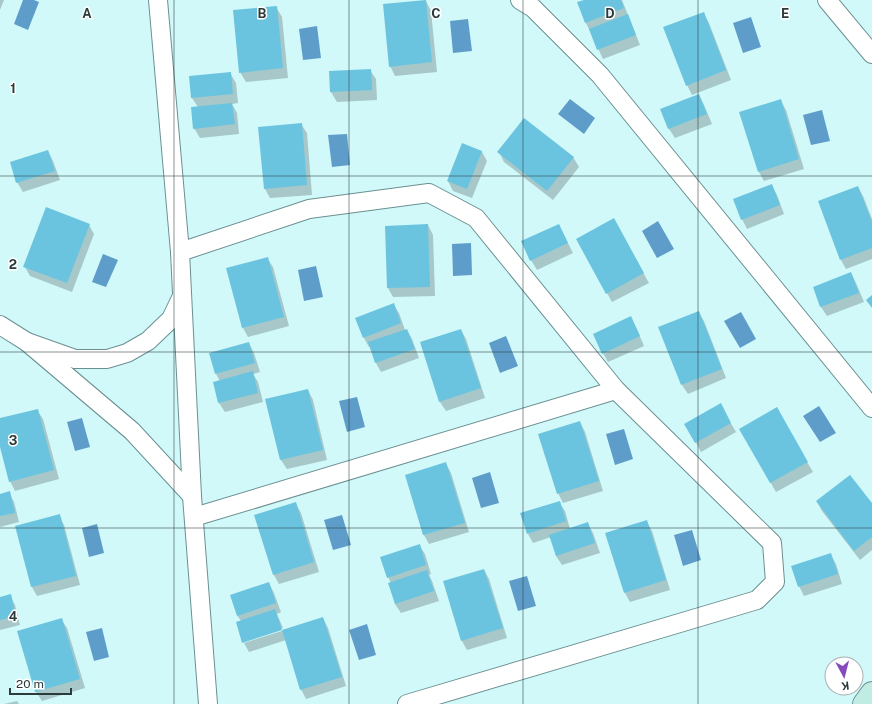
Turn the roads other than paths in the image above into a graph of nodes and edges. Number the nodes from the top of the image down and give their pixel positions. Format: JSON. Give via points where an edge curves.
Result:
{"nodes":[{"id":1,"x":158,"y":0,"type":"edge"},
{"id":2,"x":520,"y":0,"type":"edge"},
{"id":3,"x":827,"y":0,"type":"edge"},
{"id":4,"x":872,"y":54,"type":"edge"},
{"id":5,"x":180,"y":252,"type":"junction"},
{"id":6,"x":183,"y":293,"type":"junction"},
{"id":7,"x":0,"y":325,"type":"edge"},
{"id":8,"x":27,"y":342,"type":"junction"},
{"id":9,"x":616,"y":390,"type":"junction"},
{"id":10,"x":872,"y":408,"type":"edge"},
{"id":11,"x":192,"y":496,"type":"junction"},
{"id":12,"x":194,"y":517,"type":"junction"},
{"id":13,"x":872,"y":694,"type":"edge"},
{"id":14,"x":208,"y":704,"type":"edge"},
{"id":15,"x":407,"y":704,"type":"edge"},
{"id":16,"x":864,"y":704,"type":"edge"}],
"edges":[{"from":1,"to":5,"type":"street"},
{"from":2,"to":10,"type":"street","via":[[533,8],[600,75]]},
{"from":3,"to":4,"type":"street"},
{"from":5,"to":6,"type":"street"},
{"from":5,"to":9,"type":"street","via":[[309,209],[429,193],[476,218]]},
{"from":6,"to":8,"type":"street","via":[[171,319],[148,341],[127,353],[106,359],[75,359]]},
{"from":6,"to":11,"type":"street"},
{"from":7,"to":8,"type":"street"},
{"from":8,"to":11,"type":"street","via":[[132,431]]},
{"from":9,"to":12,"type":"street"},
{"from":9,"to":15,"type":"street","via":[[772,543],[775,582],[757,600]]},
{"from":11,"to":12,"type":"street"},
{"from":12,"to":14,"type":"street"},
{"from":13,"to":16,"type":"main road"}]}
